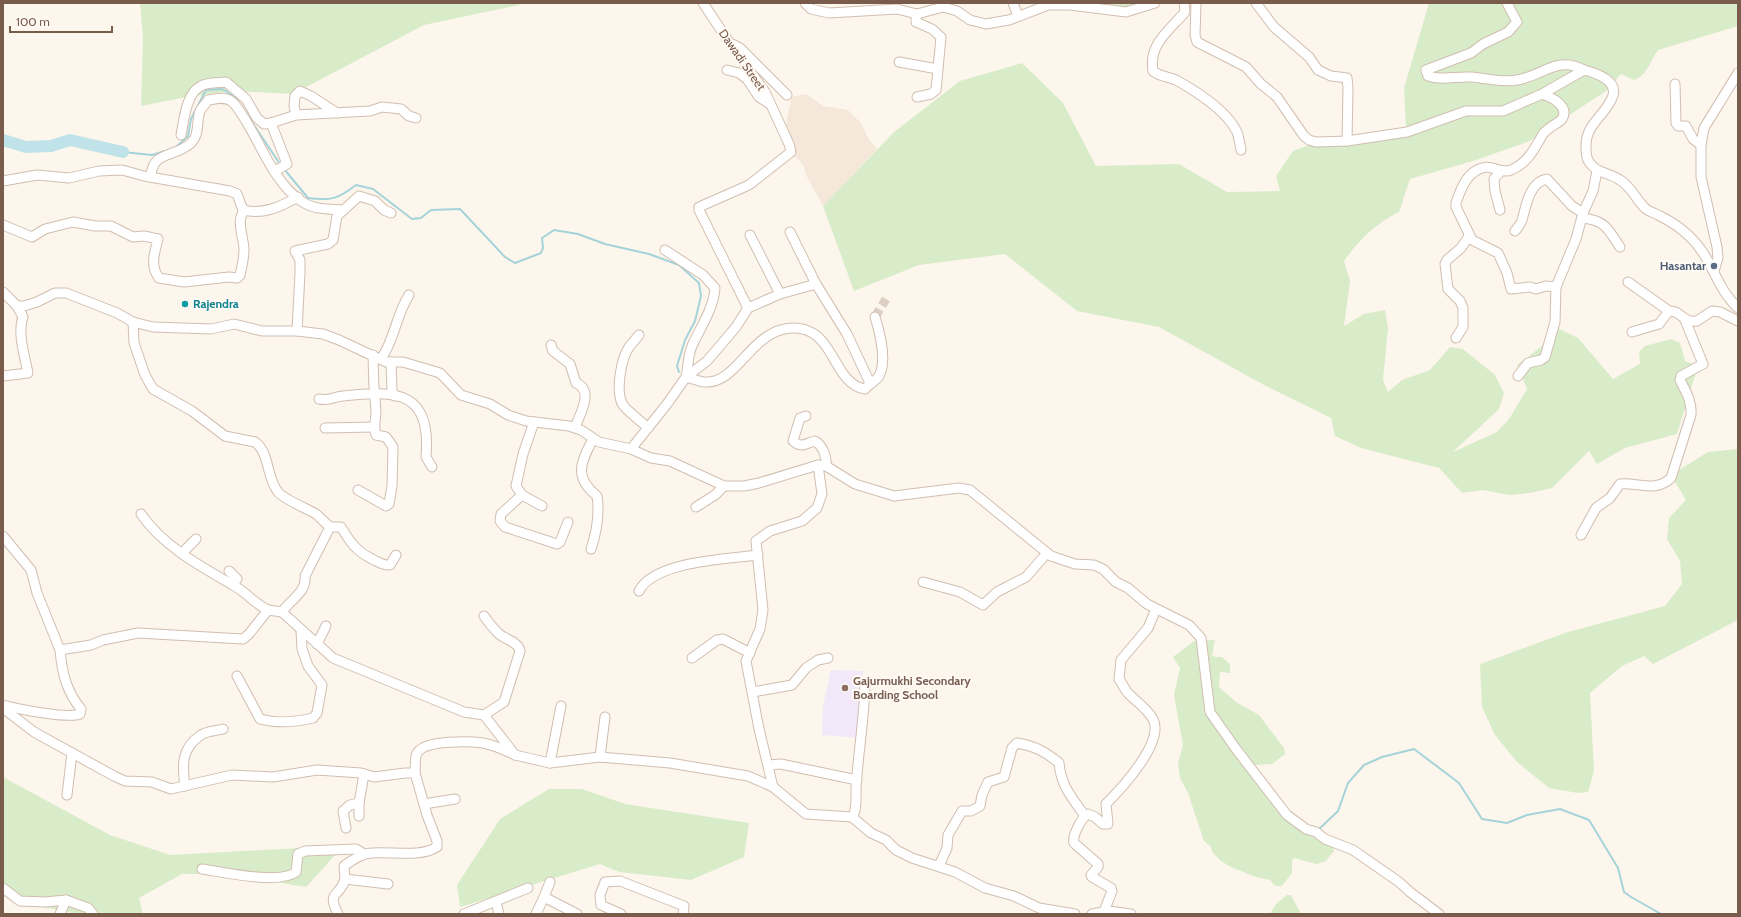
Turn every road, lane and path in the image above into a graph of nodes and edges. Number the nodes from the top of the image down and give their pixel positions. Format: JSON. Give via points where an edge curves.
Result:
{"nodes":[{"id":1,"x":703,"y":3,"type":"edge"},
{"id":2,"x":805,"y":3,"type":"edge"},
{"id":3,"x":870,"y":3,"type":"edge"},
{"id":4,"x":1013,"y":3,"type":"edge"},
{"id":5,"x":1155,"y":3,"type":"edge"},
{"id":6,"x":1184,"y":3,"type":"edge"},
{"id":7,"x":1196,"y":3,"type":"edge"},
{"id":8,"x":1256,"y":3,"type":"edge"},
{"id":9,"x":1507,"y":3,"type":"edge"},
{"id":10,"x":848,"y":13,"type":"junction"},
{"id":11,"x":1018,"y":16,"type":"junction"},
{"id":12,"x":916,"y":18,"type":"dead end"},
{"id":13,"x":729,"y":42,"type":"junction"},
{"id":14,"x":899,"y":62,"type":"dead end"},
{"id":15,"x":938,"y":69,"type":"junction"},
{"id":16,"x":727,"y":70,"type":"dead end"},
{"id":17,"x":1584,"y":70,"type":"junction"},
{"id":18,"x":1738,"y":73,"type":"edge"},
{"id":19,"x":1675,"y":84,"type":"dead end"},
{"id":20,"x":1542,"y":94,"type":"junction"},
{"id":21,"x":786,"y":95,"type":"dead end"},
{"id":22,"x":917,"y":97,"type":"dead end"},
{"id":23,"x":770,"y":104,"type":"junction"},
{"id":24,"x":338,"y":113,"type":"junction"},
{"id":25,"x":296,"y":115,"type":"junction"},
{"id":26,"x":416,"y":118,"type":"dead end"},
{"id":27,"x":271,"y":123,"type":"junction"},
{"id":28,"x":181,"y":135,"type":"dead end"},
{"id":29,"x":1348,"y":141,"type":"junction"},
{"id":30,"x":1702,"y":145,"type":"junction"},
{"id":31,"x":1241,"y":150,"type":"dead end"},
{"id":32,"x":275,"y":171,"type":"junction"},
{"id":33,"x":1502,"y":171,"type":"junction"},
{"id":34,"x":1597,"y":171,"type":"junction"},
{"id":35,"x":151,"y":177,"type":"junction"},
{"id":36,"x":3,"y":181,"type":"edge"},
{"id":37,"x":298,"y":197,"type":"junction"},
{"id":38,"x":245,"y":210,"type":"junction"},
{"id":39,"x":343,"y":210,"type":"junction"},
{"id":40,"x":1500,"y":210,"type":"dead end"},
{"id":41,"x":391,"y":213,"type":"dead end"},
{"id":42,"x":1582,"y":216,"type":"junction"},
{"id":43,"x":3,"y":225,"type":"edge"},
{"id":44,"x":1515,"y":231,"type":"dead end"},
{"id":45,"x":790,"y":232,"type":"dead end"},
{"id":46,"x":750,"y":235,"type":"dead end"},
{"id":47,"x":1469,"y":236,"type":"junction"},
{"id":48,"x":1620,"y":247,"type":"dead end"},
{"id":49,"x":665,"y":250,"type":"dead end"},
{"id":50,"x":1714,"y":270,"type":"junction"},
{"id":51,"x":1628,"y":282,"type":"dead end"},
{"id":52,"x":816,"y":284,"type":"junction"},
{"id":53,"x":1556,"y":287,"type":"junction"},
{"id":54,"x":3,"y":292,"type":"edge"},
{"id":55,"x":780,"y":294,"type":"junction"},
{"id":56,"x":409,"y":295,"type":"dead end"},
{"id":57,"x":17,"y":306,"type":"junction"},
{"id":58,"x":748,"y":308,"type":"junction"},
{"id":59,"x":1738,"y":308,"type":"edge"},
{"id":60,"x":1669,"y":310,"type":"junction"},
{"id":61,"x":875,"y":317,"type":"dead end"},
{"id":62,"x":1685,"y":320,"type":"junction"},
{"id":63,"x":1738,"y":321,"type":"edge"},
{"id":64,"x":133,"y":322,"type":"junction"},
{"id":65,"x":297,"y":331,"type":"junction"},
{"id":66,"x":1632,"y":332,"type":"dead end"},
{"id":67,"x":639,"y":335,"type":"dead end"},
{"id":68,"x":1456,"y":338,"type":"dead end"},
{"id":69,"x":551,"y":345,"type":"dead end"},
{"id":70,"x":377,"y":357,"type":"junction"},
{"id":71,"x":390,"y":362,"type":"junction"},
{"id":72,"x":3,"y":376,"type":"edge"},
{"id":73,"x":1518,"y":376,"type":"dead end"},
{"id":74,"x":686,"y":377,"type":"junction"},
{"id":75,"x":870,"y":383,"type":"junction"},
{"id":76,"x":373,"y":395,"type":"junction"},
{"id":77,"x":395,"y":396,"type":"junction"},
{"id":78,"x":319,"y":399,"type":"dead end"},
{"id":79,"x":806,"y":416,"type":"dead end"},
{"id":80,"x":534,"y":422,"type":"junction"},
{"id":81,"x":374,"y":427,"type":"junction"},
{"id":82,"x":325,"y":428,"type":"dead end"},
{"id":83,"x":575,"y":428,"type":"junction"},
{"id":84,"x":648,"y":428,"type":"junction"},
{"id":85,"x":593,"y":439,"type":"junction"},
{"id":86,"x":631,"y":449,"type":"junction"},
{"id":87,"x":432,"y":466,"type":"dead end"},
{"id":88,"x":822,"y":466,"type":"junction"},
{"id":89,"x":724,"y":486,"type":"junction"},
{"id":90,"x":358,"y":490,"type":"dead end"},
{"id":91,"x":522,"y":494,"type":"junction"},
{"id":92,"x":542,"y":506,"type":"dead end"},
{"id":93,"x":696,"y":507,"type":"dead end"},
{"id":94,"x":140,"y":514,"type":"dead end"},
{"id":95,"x":568,"y":522,"type":"dead end"},
{"id":96,"x":330,"y":527,"type":"junction"},
{"id":97,"x":1581,"y":535,"type":"dead end"},
{"id":98,"x":3,"y":536,"type":"edge"},
{"id":99,"x":196,"y":539,"type":"dead end"},
{"id":100,"x":591,"y":549,"type":"dead end"},
{"id":101,"x":182,"y":553,"type":"junction"},
{"id":102,"x":1047,"y":553,"type":"junction"},
{"id":103,"x":396,"y":554,"type":"dead end"},
{"id":104,"x":758,"y":556,"type":"junction"},
{"id":105,"x":229,"y":571,"type":"dead end"},
{"id":106,"x":922,"y":582,"type":"dead end"},
{"id":107,"x":234,"y":585,"type":"junction"},
{"id":108,"x":639,"y":591,"type":"dead end"},
{"id":109,"x":1156,"y":609,"type":"junction"},
{"id":110,"x":268,"y":610,"type":"junction"},
{"id":111,"x":282,"y":612,"type":"junction"},
{"id":112,"x":484,"y":616,"type":"dead end"},
{"id":113,"x":326,"y":626,"type":"dead end"},
{"id":114,"x":301,"y":630,"type":"junction"},
{"id":115,"x":317,"y":644,"type":"junction"},
{"id":116,"x":60,"y":650,"type":"junction"},
{"id":117,"x":750,"y":652,"type":"junction"},
{"id":118,"x":692,"y":658,"type":"dead end"},
{"id":119,"x":828,"y":658,"type":"dead end"},
{"id":120,"x":238,"y":676,"type":"dead end"},
{"id":121,"x":865,"y":686,"type":"dead end"},
{"id":122,"x":753,"y":692,"type":"junction"},
{"id":123,"x":3,"y":705,"type":"edge"},
{"id":124,"x":561,"y":706,"type":"dead end"},
{"id":125,"x":3,"y":708,"type":"edge"},
{"id":126,"x":484,"y":716,"type":"junction"},
{"id":127,"x":605,"y":717,"type":"dead end"},
{"id":128,"x":223,"y":729,"type":"dead end"},
{"id":129,"x":72,"y":753,"type":"junction"},
{"id":130,"x":515,"y":754,"type":"junction"},
{"id":131,"x":600,"y":756,"type":"junction"},
{"id":132,"x":550,"y":763,"type":"junction"},
{"id":133,"x":769,"y":765,"type":"junction"},
{"id":134,"x":416,"y":773,"type":"junction"},
{"id":135,"x":364,"y":774,"type":"junction"},
{"id":136,"x":857,"y":780,"type":"junction"},
{"id":137,"x":185,"y":786,"type":"junction"},
{"id":138,"x":773,"y":787,"type":"junction"},
{"id":139,"x":67,"y":795,"type":"dead end"},
{"id":140,"x":455,"y":799,"type":"dead end"},
{"id":141,"x":359,"y":803,"type":"junction"},
{"id":142,"x":424,"y":804,"type":"junction"},
{"id":143,"x":359,"y":816,"type":"dead end"},
{"id":144,"x":1085,"y":816,"type":"junction"},
{"id":145,"x":852,"y":817,"type":"junction"},
{"id":146,"x":346,"y":828,"type":"dead end"},
{"id":147,"x":364,"y":854,"type":"junction"},
{"id":148,"x":939,"y":866,"type":"junction"},
{"id":149,"x":202,"y":869,"type":"dead end"},
{"id":150,"x":345,"y":879,"type":"junction"},
{"id":151,"x":550,"y":882,"type":"dead end"},
{"id":152,"x":388,"y":884,"type":"dead end"},
{"id":153,"x":3,"y":888,"type":"edge"},
{"id":154,"x":528,"y":888,"type":"dead end"},
{"id":155,"x":544,"y":897,"type":"junction"},
{"id":156,"x":66,"y":900,"type":"junction"},
{"id":157,"x":496,"y":902,"type":"junction"},
{"id":158,"x":469,"y":913,"type":"edge"},
{"id":159,"x":1103,"y":913,"type":"edge"},
{"id":160,"x":60,"y":914,"type":"edge"},
{"id":161,"x":93,"y":914,"type":"edge"},
{"id":162,"x":338,"y":914,"type":"edge"},
{"id":163,"x":499,"y":914,"type":"edge"},
{"id":164,"x":536,"y":914,"type":"edge"},
{"id":165,"x":577,"y":914,"type":"edge"},
{"id":166,"x":621,"y":914,"type":"edge"},
{"id":167,"x":683,"y":914,"type":"edge"},
{"id":168,"x":1075,"y":914,"type":"edge"},
{"id":169,"x":1092,"y":914,"type":"edge"},
{"id":170,"x":1131,"y":914,"type":"edge"},
{"id":171,"x":1438,"y":914,"type":"edge"}],
"edges":[{"from":1,"to":13,"type":"street","name":"Dawadi Street"},
{"from":2,"to":10,"type":"street","via":[[811,9],[828,13]]},
{"from":3,"to":10,"type":"street"},
{"from":4,"to":11,"type":"street"},
{"from":5,"to":11,"type":"street","via":[[1126,12],[1048,5]]},
{"from":6,"to":31,"type":"street","via":[[1185,12],[1158,42],[1152,59],[1153,71],[1199,93],[1231,123],[1237,132]]},
{"from":7,"to":29,"type":"street","via":[[1197,42],[1246,67],[1277,97],[1296,127],[1309,140]]},
{"from":8,"to":29,"type":"street","via":[[1274,28],[1309,57],[1318,70],[1331,76],[1346,78]]},
{"from":9,"to":17,"type":"street","via":[[1517,22],[1516,25],[1460,58],[1426,70],[1428,76],[1444,79],[1470,76],[1489,80],[1516,80],[1558,64],[1576,66]]},
{"from":10,"to":11,"type":"street","via":[[897,9],[917,14],[944,7],[957,11],[970,20],[986,24]]},
{"from":12,"to":15,"type":"street","via":[[916,22],[932,29],[941,37]]},
{"from":13,"to":21,"type":"street","via":[[740,48]]},
{"from":13,"to":23,"type":"street","name":"Dawadi Street","via":[[765,92]]},
{"from":14,"to":15,"type":"street"},
{"from":15,"to":22,"type":"street","via":[[936,90],[931,94]]},
{"from":16,"to":23,"type":"street","via":[[740,73],[759,97]]},
{"from":17,"to":20,"type":"street"},
{"from":17,"to":34,"type":"street","via":[[1604,77],[1612,88],[1613,98],[1589,129],[1586,139],[1588,161]]},
{"from":18,"to":30,"type":"street","via":[[1704,128]]},
{"from":19,"to":30,"type":"street","via":[[1676,123],[1678,126],[1686,126],[1693,139]]},
{"from":20,"to":29,"type":"street","via":[[1503,110],[1466,111],[1407,132]]},
{"from":20,"to":33,"type":"street","via":[[1560,104],[1562,119],[1548,128],[1527,160],[1510,170]]},
{"from":23,"to":58,"type":"street","name":"Dawadi Street","via":[[789,144],[790,152],[750,185],[699,207]]},
{"from":24,"to":25,"type":"street"},
{"from":24,"to":25,"type":"street","via":[[300,91],[295,96]]},
{"from":24,"to":26,"type":"street","via":[[370,111],[382,107],[401,109]]},
{"from":25,"to":27,"type":"street"},
{"from":27,"to":28,"type":"street","via":[[264,124],[257,118],[246,99],[226,82],[214,83],[200,86],[193,94]]},
{"from":27,"to":32,"type":"street","via":[[287,164]]},
{"from":30,"to":50,"type":"street","via":[[1701,177],[1717,247],[1718,258]]},
{"from":32,"to":35,"type":"street","via":[[232,101],[221,98],[208,100],[200,111],[195,138],[183,150],[154,162]]},
{"from":32,"to":37,"type":"street","via":[[288,189]]},
{"from":33,"to":40,"type":"street","via":[[1494,179],[1494,191]]},
{"from":33,"to":47,"type":"street","via":[[1489,167],[1480,168],[1467,178],[1456,207],[1465,222]]},
{"from":34,"to":42,"type":"street","via":[[1593,191]]},
{"from":34,"to":50,"type":"street","via":[[1619,179],[1634,192],[1647,210],[1678,226],[1701,248]]},
{"from":35,"to":36,"type":"street","via":[[108,169],[69,178],[37,175]]},
{"from":35,"to":38,"type":"street","via":[[230,191],[237,194]]},
{"from":37,"to":38,"type":"street","via":[[265,211]]},
{"from":37,"to":39,"type":"street","via":[[318,209]]},
{"from":38,"to":43,"type":"street","via":[[240,220],[244,248],[240,275],[237,278],[229,276],[184,282],[159,278],[155,272],[153,260],[158,239],[133,237],[111,226],[73,222],[45,229],[32,237]]},
{"from":39,"to":41,"type":"street","via":[[359,196],[374,201]]},
{"from":39,"to":65,"type":"street","via":[[338,216],[333,240],[328,244],[295,251],[300,260]]},
{"from":42,"to":44,"type":"street","via":[[1547,179],[1532,190],[1521,222]]},
{"from":42,"to":48,"type":"street","via":[[1603,223]]},
{"from":42,"to":53,"type":"street","via":[[1576,239]]},
{"from":45,"to":52,"type":"street"},
{"from":46,"to":55,"type":"street"},
{"from":47,"to":53,"type":"street","via":[[1498,253],[1511,289]]},
{"from":47,"to":68,"type":"street","via":[[1445,264],[1448,289],[1463,308],[1463,327]]},
{"from":49,"to":74,"type":"street","via":[[703,275],[715,288],[704,322],[691,348]]},
{"from":50,"to":59,"type":"street","via":[[1723,292]]},
{"from":51,"to":60,"type":"street"},
{"from":52,"to":55,"type":"street"},
{"from":52,"to":75,"type":"street","via":[[847,334]]},
{"from":53,"to":73,"type":"street","via":[[1555,322],[1545,357],[1528,363]]},
{"from":54,"to":57,"type":"street"},
{"from":55,"to":58,"type":"street"},
{"from":56,"to":70,"type":"street","via":[[400,311],[394,333]]},
{"from":57,"to":64,"type":"street","via":[[37,302],[55,293],[66,293],[116,312]]},
{"from":57,"to":72,"type":"street","via":[[23,317],[22,335],[28,373]]},
{"from":58,"to":74,"type":"street","via":[[707,362]]},
{"from":60,"to":62,"type":"street","via":[[1676,312]]},
{"from":60,"to":66,"type":"street","via":[[1659,324]]},
{"from":61,"to":75,"type":"street","via":[[882,345],[882,368],[875,381]]},
{"from":62,"to":63,"type":"street","via":[[1697,321],[1709,312],[1716,311]]},
{"from":62,"to":97,"type":"street","via":[[1703,364],[1681,376],[1680,380],[1692,406],[1671,478],[1648,487],[1620,484],[1610,498],[1596,508]]},
{"from":64,"to":65,"type":"street","via":[[153,328],[211,329],[234,324],[262,331]]},
{"from":64,"to":96,"type":"street","via":[[134,343],[152,389],[192,411],[225,436],[258,444],[278,492],[318,516]]},
{"from":65,"to":70,"type":"street","via":[[333,337]]},
{"from":67,"to":84,"type":"street","via":[[628,348],[622,367],[620,393],[623,405]]},
{"from":69,"to":83,"type":"street","via":[[553,351],[570,364],[576,383],[585,391],[582,410]]},
{"from":70,"to":71,"type":"street"},
{"from":70,"to":76,"type":"street"},
{"from":71,"to":77,"type":"street","via":[[392,392]]},
{"from":71,"to":80,"type":"street","via":[[403,362],[440,373],[461,396],[490,404],[508,415]]},
{"from":74,"to":75,"type":"street","via":[[703,382],[715,381],[726,375],[761,339],[773,331],[793,328],[810,331],[818,336],[836,359],[842,373],[856,388],[865,389]]},
{"from":74,"to":84,"type":"street"},
{"from":76,"to":77,"type":"street"},
{"from":76,"to":78,"type":"street","via":[[341,396],[330,401]]},
{"from":76,"to":81,"type":"street","via":[[376,412]]},
{"from":77,"to":87,"type":"street","via":[[412,401],[425,422],[426,457]]},
{"from":79,"to":88,"type":"street","via":[[800,418],[794,441],[803,446],[815,441],[820,444],[827,460]]},
{"from":80,"to":83,"type":"street"},
{"from":80,"to":91,"type":"street","via":[[516,486]]},
{"from":81,"to":82,"type":"street"},
{"from":81,"to":90,"type":"street","via":[[376,435],[386,437],[393,447],[389,504],[386,506]]},
{"from":83,"to":85,"type":"street"},
{"from":84,"to":86,"type":"street"},
{"from":85,"to":86,"type":"street"},
{"from":85,"to":100,"type":"street","via":[[581,471],[585,486],[597,496],[599,506]]},
{"from":86,"to":89,"type":"street","via":[[651,458],[670,461]]},
{"from":88,"to":89,"type":"street","via":[[759,483]]},
{"from":88,"to":102,"type":"street","via":[[855,484],[894,496],[959,488],[970,490]]},
{"from":88,"to":104,"type":"street","via":[[822,494],[817,508],[802,521],[770,530],[756,541]]},
{"from":89,"to":93,"type":"street"},
{"from":91,"to":92,"type":"street"},
{"from":91,"to":95,"type":"street","via":[[501,514],[500,521],[505,526],[557,544]]},
{"from":94,"to":101,"type":"street","via":[[165,540]]},
{"from":96,"to":103,"type":"street","via":[[341,527],[354,548],[381,564],[390,565]]},
{"from":96,"to":111,"type":"street","via":[[305,576],[306,584]]},
{"from":98,"to":116,"type":"street","via":[[31,570],[37,593]]},
{"from":99,"to":101,"type":"street"},
{"from":101,"to":107,"type":"street"},
{"from":102,"to":106,"type":"street","via":[[1026,577],[997,592],[983,605],[960,592]]},
{"from":102,"to":109,"type":"street","via":[[1075,564],[1094,565],[1103,569],[1116,582]]},
{"from":104,"to":108,"type":"street","via":[[690,564],[663,571],[641,586]]},
{"from":104,"to":117,"type":"street","via":[[763,610],[760,629]]},
{"from":105,"to":107,"type":"street","via":[[237,579]]},
{"from":107,"to":110,"type":"street"},
{"from":109,"to":144,"type":"street","via":[[1148,628],[1121,660],[1119,679],[1128,693],[1142,703],[1154,720],[1154,740],[1128,781],[1106,804],[1108,824],[1103,824],[1088,814]]},
{"from":109,"to":171,"type":"street","via":[[1189,625],[1201,638],[1210,712],[1287,815],[1306,829],[1353,850],[1399,882]]},
{"from":110,"to":111,"type":"street"},
{"from":110,"to":116,"type":"street","via":[[243,639],[138,633]]},
{"from":111,"to":114,"type":"street"},
{"from":112,"to":126,"type":"street","via":[[499,635],[510,639],[520,651],[504,702]]},
{"from":113,"to":115,"type":"street"},
{"from":114,"to":115,"type":"street"},
{"from":114,"to":120,"type":"street","via":[[302,649],[308,666],[322,684],[317,713],[313,718],[288,722],[260,719]]},
{"from":115,"to":126,"type":"street","via":[[333,658],[464,712]]},
{"from":116,"to":123,"type":"street","via":[[63,675],[72,699],[81,709],[80,714],[68,716],[28,712]]},
{"from":117,"to":118,"type":"street","via":[[723,639],[717,640]]},
{"from":117,"to":122,"type":"street","via":[[746,661]]},
{"from":119,"to":122,"type":"street","via":[[818,660],[806,668],[792,685]]},
{"from":121,"to":136,"type":"street"},
{"from":122,"to":133,"type":"street"},
{"from":124,"to":132,"type":"street"},
{"from":125,"to":129,"type":"street","via":[[34,732]]},
{"from":126,"to":130,"type":"street"},
{"from":127,"to":131,"type":"street"},
{"from":128,"to":137,"type":"street","via":[[202,734],[188,747],[182,768]]},
{"from":129,"to":137,"type":"street","via":[[125,781],[152,782],[171,789]]},
{"from":129,"to":139,"type":"street"},
{"from":130,"to":132,"type":"street"},
{"from":130,"to":134,"type":"street","via":[[470,742],[432,745],[416,754]]},
{"from":131,"to":132,"type":"street"},
{"from":131,"to":138,"type":"street","via":[[724,771],[748,776]]},
{"from":133,"to":136,"type":"street","via":[[781,764]]},
{"from":133,"to":138,"type":"street"},
{"from":134,"to":135,"type":"street","via":[[374,777]]},
{"from":134,"to":142,"type":"street"},
{"from":135,"to":137,"type":"street","via":[[316,770],[272,777],[232,775]]},
{"from":135,"to":141,"type":"street"},
{"from":136,"to":145,"type":"street","via":[[856,808]]},
{"from":138,"to":145,"type":"street","via":[[806,814]]},
{"from":140,"to":142,"type":"street"},
{"from":141,"to":143,"type":"street"},
{"from":141,"to":146,"type":"street","via":[[350,805],[343,811]]},
{"from":142,"to":147,"type":"street","via":[[437,847],[405,854]]},
{"from":144,"to":148,"type":"street","via":[[1063,783],[1059,763],[1044,751],[1017,743],[1012,748],[1004,777],[988,782],[980,806],[971,811],[962,811],[948,835],[947,848]]},
{"from":144,"to":159,"type":"street","via":[[1073,842],[1098,864],[1092,877],[1111,888]]},
{"from":145,"to":148,"type":"street","via":[[896,850]]},
{"from":147,"to":149,"type":"street","via":[[356,849],[305,851],[298,854],[294,874],[258,878]]},
{"from":147,"to":150,"type":"street","via":[[344,866]]},
{"from":148,"to":168,"type":"street","via":[[969,878],[985,888],[1014,896],[1039,908]]},
{"from":150,"to":152,"type":"street"},
{"from":150,"to":162,"type":"street","via":[[333,896]]},
{"from":151,"to":155,"type":"street"},
{"from":153,"to":156,"type":"street","via":[[20,901]]},
{"from":154,"to":157,"type":"street"},
{"from":155,"to":164,"type":"street"},
{"from":155,"to":165,"type":"street"},
{"from":156,"to":160,"type":"street"},
{"from":156,"to":161,"type":"street","via":[[88,908]]},
{"from":157,"to":158,"type":"street"},
{"from":157,"to":163,"type":"street"},
{"from":159,"to":169,"type":"street"},
{"from":159,"to":170,"type":"street"},
{"from":166,"to":167,"type":"street","via":[[601,905],[600,895],[605,882],[620,881],[684,906]]}]}
